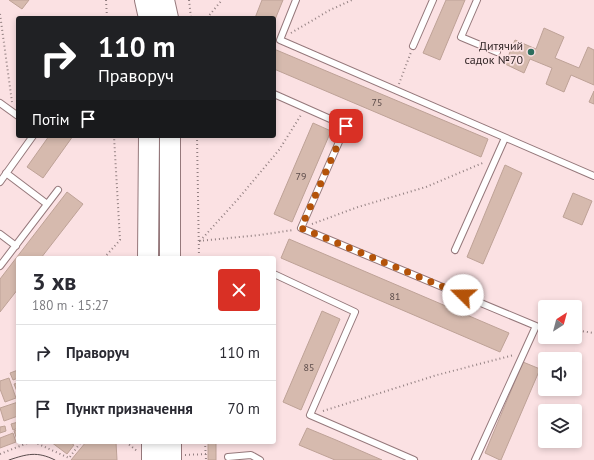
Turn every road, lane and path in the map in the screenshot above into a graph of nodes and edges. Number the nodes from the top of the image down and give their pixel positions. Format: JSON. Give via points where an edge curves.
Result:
{"nodes":[{"id":1,"x":106,"y":0,"type":"edge"},
{"id":2,"x":145,"y":0,"type":"edge"},
{"id":3,"x":164,"y":0,"type":"edge"},
{"id":4,"x":189,"y":0,"type":"edge"},
{"id":5,"x":222,"y":0,"type":"edge"},
{"id":6,"x":296,"y":0,"type":"edge"},
{"id":7,"x":352,"y":0,"type":"edge"},
{"id":8,"x":432,"y":0,"type":"edge"},
{"id":9,"x":477,"y":0,"type":"edge"},
{"id":10,"x":0,"y":14,"type":"edge"},
{"id":11,"x":107,"y":16,"type":"edge"},
{"id":12,"x":149,"y":16,"type":"edge"},
{"id":13,"x":168,"y":16,"type":"edge"},
{"id":14,"x":191,"y":16,"type":"edge"},
{"id":15,"x":209,"y":16,"type":"edge"},
{"id":16,"x":280,"y":40,"type":"junction"},
{"id":17,"x":413,"y":46,"type":"joint"},
{"id":18,"x":497,"y":52,"type":"dead end"},
{"id":19,"x":396,"y":91,"type":"junction"},
{"id":20,"x":276,"y":95,"type":"edge"},
{"id":21,"x":0,"y":103,"type":"edge"},
{"id":22,"x":306,"y":108,"type":"junction"},
{"id":23,"x":16,"y":115,"type":"edge"},
{"id":24,"x":32,"y":138,"type":"edge"},
{"id":25,"x":114,"y":138,"type":"edge"},
{"id":26,"x":149,"y":138,"type":"edge"},
{"id":27,"x":170,"y":138,"type":"edge"},
{"id":28,"x":197,"y":138,"type":"edge"},
{"id":29,"x":505,"y":138,"type":"junction"},
{"id":30,"x":496,"y":158,"type":"junction"},
{"id":31,"x":6,"y":173,"type":"junction"},
{"id":32,"x":594,"y":176,"type":"edge"},
{"id":33,"x":0,"y":182,"type":"edge"},
{"id":34,"x":58,"y":190,"type":"dead end"},
{"id":35,"x":47,"y":204,"type":"junction"},
{"id":36,"x":301,"y":228,"type":"junction"},
{"id":37,"x":0,"y":234,"type":"edge"},
{"id":38,"x":199,"y":242,"type":"junction"},
{"id":39,"x":16,"y":246,"type":"junction"},
{"id":40,"x":455,"y":250,"type":"dead end"},
{"id":41,"x":106,"y":256,"type":"edge"},
{"id":42,"x":148,"y":256,"type":"edge"},
{"id":43,"x":170,"y":256,"type":"edge"},
{"id":44,"x":199,"y":256,"type":"edge"},
{"id":45,"x":0,"y":266,"type":"edge"},
{"id":46,"x":276,"y":275,"type":"edge"},
{"id":47,"x":582,"y":331,"type":"edge"},
{"id":48,"x":594,"y":333,"type":"edge"},
{"id":49,"x":524,"y":352,"type":"junction"},
{"id":50,"x":310,"y":415,"type":"junction"},
{"id":51,"x":25,"y":444,"type":"edge"},
{"id":52,"x":38,"y":444,"type":"edge"},
{"id":53,"x":80,"y":444,"type":"edge"},
{"id":54,"x":131,"y":444,"type":"edge"},
{"id":55,"x":205,"y":444,"type":"edge"},
{"id":56,"x":149,"y":452,"type":"edge"},
{"id":57,"x":175,"y":452,"type":"edge"},
{"id":58,"x":0,"y":454,"type":"edge"},
{"id":59,"x":206,"y":454,"type":"junction"},
{"id":60,"x":228,"y":457,"type":"dead end"},
{"id":61,"x":206,"y":460,"type":"edge"},
{"id":62,"x":260,"y":460,"type":"edge"},
{"id":63,"x":414,"y":460,"type":"edge"},
{"id":64,"x":475,"y":460,"type":"edge"}],
"edges":[{"from":1,"to":11,"type":"path"},
{"from":2,"to":12,"type":"main road"},
{"from":3,"to":13,"type":"main road"},
{"from":4,"to":14,"type":"path"},
{"from":5,"to":15,"type":"path"},
{"from":6,"to":16,"type":"lane"},
{"from":7,"to":16,"type":"path"},
{"from":8,"to":17,"type":"lane"},
{"from":9,"to":18,"type":"lane","via":[[461,36]]},
{"from":10,"to":23,"type":"path"},
{"from":16,"to":19,"type":"lane"},
{"from":17,"to":19,"type":"path"},
{"from":19,"to":29,"type":"lane"},
{"from":20,"to":22,"type":"lane"},
{"from":21,"to":23,"type":"lane"},
{"from":22,"to":36,"type":"lane","via":[[346,126]]},
{"from":22,"to":38,"type":"path","via":[[279,150]]},
{"from":24,"to":31,"type":"lane"},
{"from":25,"to":41,"type":"path","via":[[120,240]]},
{"from":26,"to":42,"type":"main road"},
{"from":27,"to":43,"type":"main road"},
{"from":28,"to":38,"type":"path"},
{"from":29,"to":30,"type":"lane"},
{"from":29,"to":32,"type":"lane"},
{"from":30,"to":36,"type":"path","via":[[426,187],[358,207]]},
{"from":30,"to":40,"type":"lane"},
{"from":31,"to":33,"type":"lane"},
{"from":31,"to":35,"type":"lane"},
{"from":34,"to":35,"type":"lane"},
{"from":35,"to":39,"type":"lane"},
{"from":36,"to":38,"type":"path","via":[[260,236]]},
{"from":36,"to":49,"type":"lane","via":[[536,326]]},
{"from":37,"to":39,"type":"lane"},
{"from":38,"to":44,"type":"path"},
{"from":39,"to":45,"type":"lane"},
{"from":46,"to":50,"type":"lane","via":[[355,312]]},
{"from":47,"to":48,"type":"path"},
{"from":49,"to":50,"type":"path","via":[[430,377]]},
{"from":49,"to":64,"type":"lane"},
{"from":50,"to":63,"type":"lane"},
{"from":51,"to":58,"type":"path"},
{"from":52,"to":53,"type":"path","via":[[69,458]]},
{"from":54,"to":56,"type":"path"},
{"from":55,"to":59,"type":"path"},
{"from":57,"to":59,"type":"path"},
{"from":59,"to":61,"type":"path"},
{"from":60,"to":62,"type":"lane","via":[[251,455]]}]}
